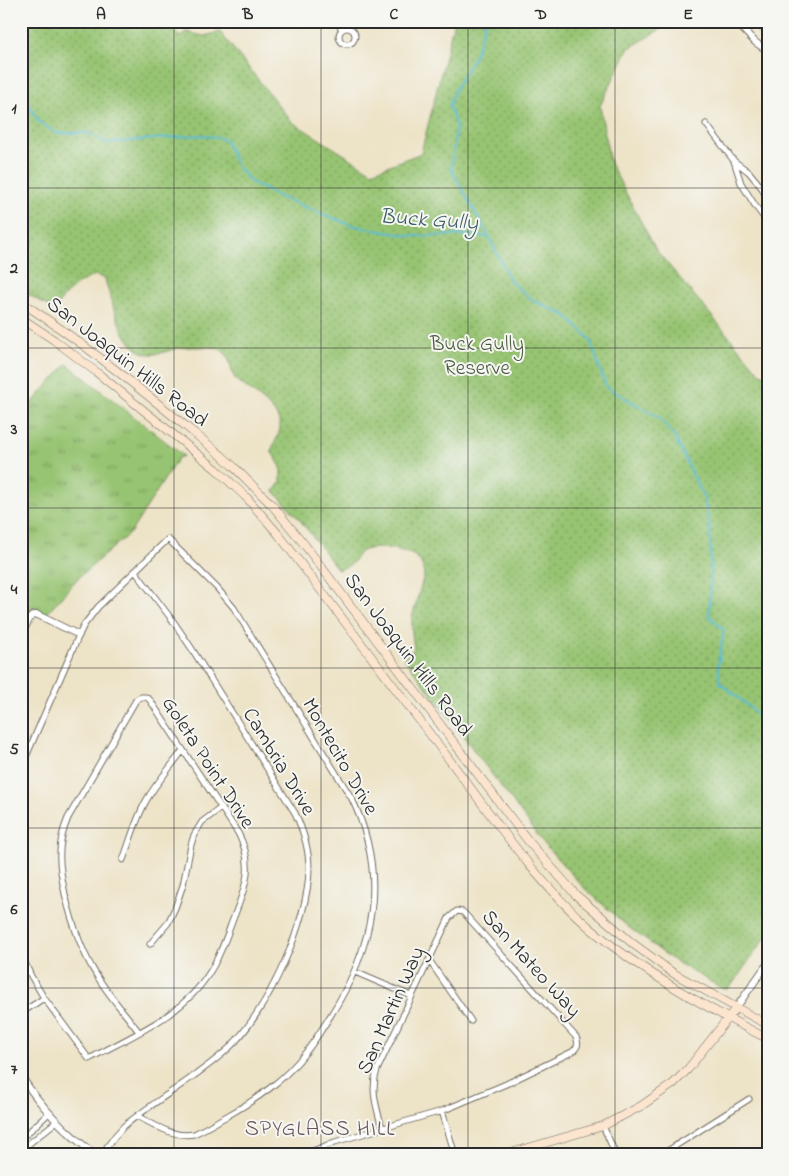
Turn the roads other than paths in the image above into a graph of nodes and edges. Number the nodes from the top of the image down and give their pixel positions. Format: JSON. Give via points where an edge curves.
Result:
{"nodes":[{"id":1,"x":337,"y":21,"type":"edge"},
{"id":2,"x":735,"y":21,"type":"edge"},
{"id":3,"x":342,"y":30,"type":"dead end"},
{"id":4,"x":768,"y":51,"type":"edge"},
{"id":5,"x":706,"y":124,"type":"dead end"},
{"id":6,"x":734,"y":161,"type":"junction"},
{"id":7,"x":768,"y":201,"type":"edge"},
{"id":8,"x":768,"y":223,"type":"edge"},
{"id":9,"x":21,"y":302,"type":"edge"},
{"id":10,"x":21,"y":318,"type":"edge"},
{"id":11,"x":135,"y":571,"type":"junction"},
{"id":12,"x":21,"y":635,"type":"edge"},
{"id":13,"x":78,"y":635,"type":"junction"},
{"id":14,"x":183,"y":750,"type":"junction"},
{"id":15,"x":21,"y":768,"type":"edge"},
{"id":16,"x":222,"y":808,"type":"junction"},
{"id":17,"x":123,"y":860,"type":"dead end"},
{"id":18,"x":456,"y":911,"type":"joint"},
{"id":19,"x":150,"y":944,"type":"dead end"},
{"id":20,"x":21,"y":954,"type":"edge"},
{"id":21,"x":429,"y":960,"type":"junction"},
{"id":22,"x":768,"y":966,"type":"edge"},
{"id":23,"x":354,"y":972,"type":"junction"},
{"id":24,"x":411,"y":996,"type":"junction"},
{"id":25,"x":44,"y":998,"type":"junction"},
{"id":26,"x":736,"y":1008,"type":"junction"},
{"id":27,"x":21,"y":1013,"type":"edge"},
{"id":28,"x":728,"y":1018,"type":"junction"},
{"id":29,"x":470,"y":1021,"type":"dead end"},
{"id":30,"x":768,"y":1025,"type":"edge"},
{"id":31,"x":139,"y":1032,"type":"junction"},
{"id":32,"x":768,"y":1039,"type":"edge"},
{"id":33,"x":21,"y":1076,"type":"edge"},
{"id":34,"x":749,"y":1099,"type":"dead end"},
{"id":35,"x":442,"y":1111,"type":"junction"},
{"id":36,"x":49,"y":1113,"type":"junction"},
{"id":37,"x":137,"y":1116,"type":"junction"},
{"id":38,"x":57,"y":1121,"type":"junction"},
{"id":39,"x":603,"y":1126,"type":"junction"},
{"id":40,"x":382,"y":1128,"type":"junction"},
{"id":41,"x":21,"y":1139,"type":"edge"},
{"id":42,"x":21,"y":1150,"type":"edge"},
{"id":43,"x":96,"y":1155,"type":"edge"},
{"id":44,"x":101,"y":1155,"type":"edge"},
{"id":45,"x":303,"y":1155,"type":"edge"},
{"id":46,"x":455,"y":1155,"type":"edge"},
{"id":47,"x":504,"y":1155,"type":"edge"},
{"id":48,"x":616,"y":1155,"type":"edge"},
{"id":49,"x":657,"y":1155,"type":"edge"}],
"edges":[{"from":1,"to":3,"type":"street"},
{"from":2,"to":4,"type":"street"},
{"from":5,"to":6,"type":"street"},
{"from":6,"to":7,"type":"street","via":[[749,172]]},
{"from":6,"to":8,"type":"street","via":[[741,183]]},
{"from":9,"to":26,"type":"main road","name":"San Joaquin Hills Road","via":[[102,359],[236,468],[304,544],[529,842],[570,888],[653,959]]},
{"from":10,"to":28,"type":"main road","name":"San Joaquin Hills Road","via":[[95,371],[247,498],[279,535],[515,848],[568,908],[647,971]]},
{"from":11,"to":13,"type":"street","via":[[98,607]]},
{"from":11,"to":23,"type":"street","name":"Montecito Drive","via":[[168,539],[217,588],[234,608],[352,799],[365,831],[372,866],[366,938]]},
{"from":11,"to":37,"type":"street","name":"Cambria Drive","via":[[173,620],[295,813],[304,834],[309,868],[305,899],[294,938],[254,1018],[229,1048]]},
{"from":12,"to":13,"type":"street","via":[[30,618],[38,615]]},
{"from":13,"to":15,"type":"street"},
{"from":14,"to":16,"type":"street","name":"Goleta Point Drive"},
{"from":14,"to":17,"type":"street","via":[[145,802]]},
{"from":14,"to":31,"type":"street","name":"Goleta Point Drive","via":[[150,700],[146,697],[136,700],[68,818],[61,839],[61,874],[81,947],[104,988]]},
{"from":16,"to":19,"type":"street","via":[[202,822],[194,835],[175,908],[168,924]]},
{"from":16,"to":31,"type":"street","name":"Goleta Point Drive","via":[[246,850],[248,873],[244,891],[218,957],[203,983],[170,1014]]},
{"from":18,"to":21,"type":"street","name":"San Martin Way","via":[[449,918]]},
{"from":18,"to":35,"type":"street","name":"San Mateo Way","via":[[468,916],[578,1042],[572,1052]]},
{"from":20,"to":25,"type":"street"},
{"from":21,"to":24,"type":"street","name":"San Martin Way"},
{"from":21,"to":29,"type":"street"},
{"from":22,"to":26,"type":"street"},
{"from":23,"to":24,"type":"street"},
{"from":23,"to":37,"type":"street","name":"Montecito Drive","via":[[338,1004],[306,1053],[285,1076],[256,1099],[188,1135],[176,1134]]},
{"from":24,"to":40,"type":"street","name":"San Martin Way","via":[[374,1079]]},
{"from":25,"to":27,"type":"street"},
{"from":25,"to":31,"type":"street","name":"Goleta Point Drive","via":[[89,1059]]},
{"from":26,"to":28,"type":"main road"},
{"from":26,"to":30,"type":"main road","name":"San Joaquin Hills Road"},
{"from":28,"to":32,"type":"main road","name":"San Joaquin Hills Road"},
{"from":28,"to":39,"type":"main road","via":[[688,1070],[673,1084]]},
{"from":33,"to":36,"type":"street"},
{"from":34,"to":49,"type":"street"},
{"from":35,"to":40,"type":"street"},
{"from":35,"to":46,"type":"street"},
{"from":36,"to":38,"type":"street"},
{"from":36,"to":41,"type":"street"},
{"from":37,"to":44,"type":"street","name":"Cambria Drive","via":[[124,1126]]},
{"from":38,"to":42,"type":"street"},
{"from":38,"to":43,"type":"street"},
{"from":39,"to":47,"type":"main road"},
{"from":39,"to":48,"type":"street"},
{"from":40,"to":45,"type":"street"}]}
